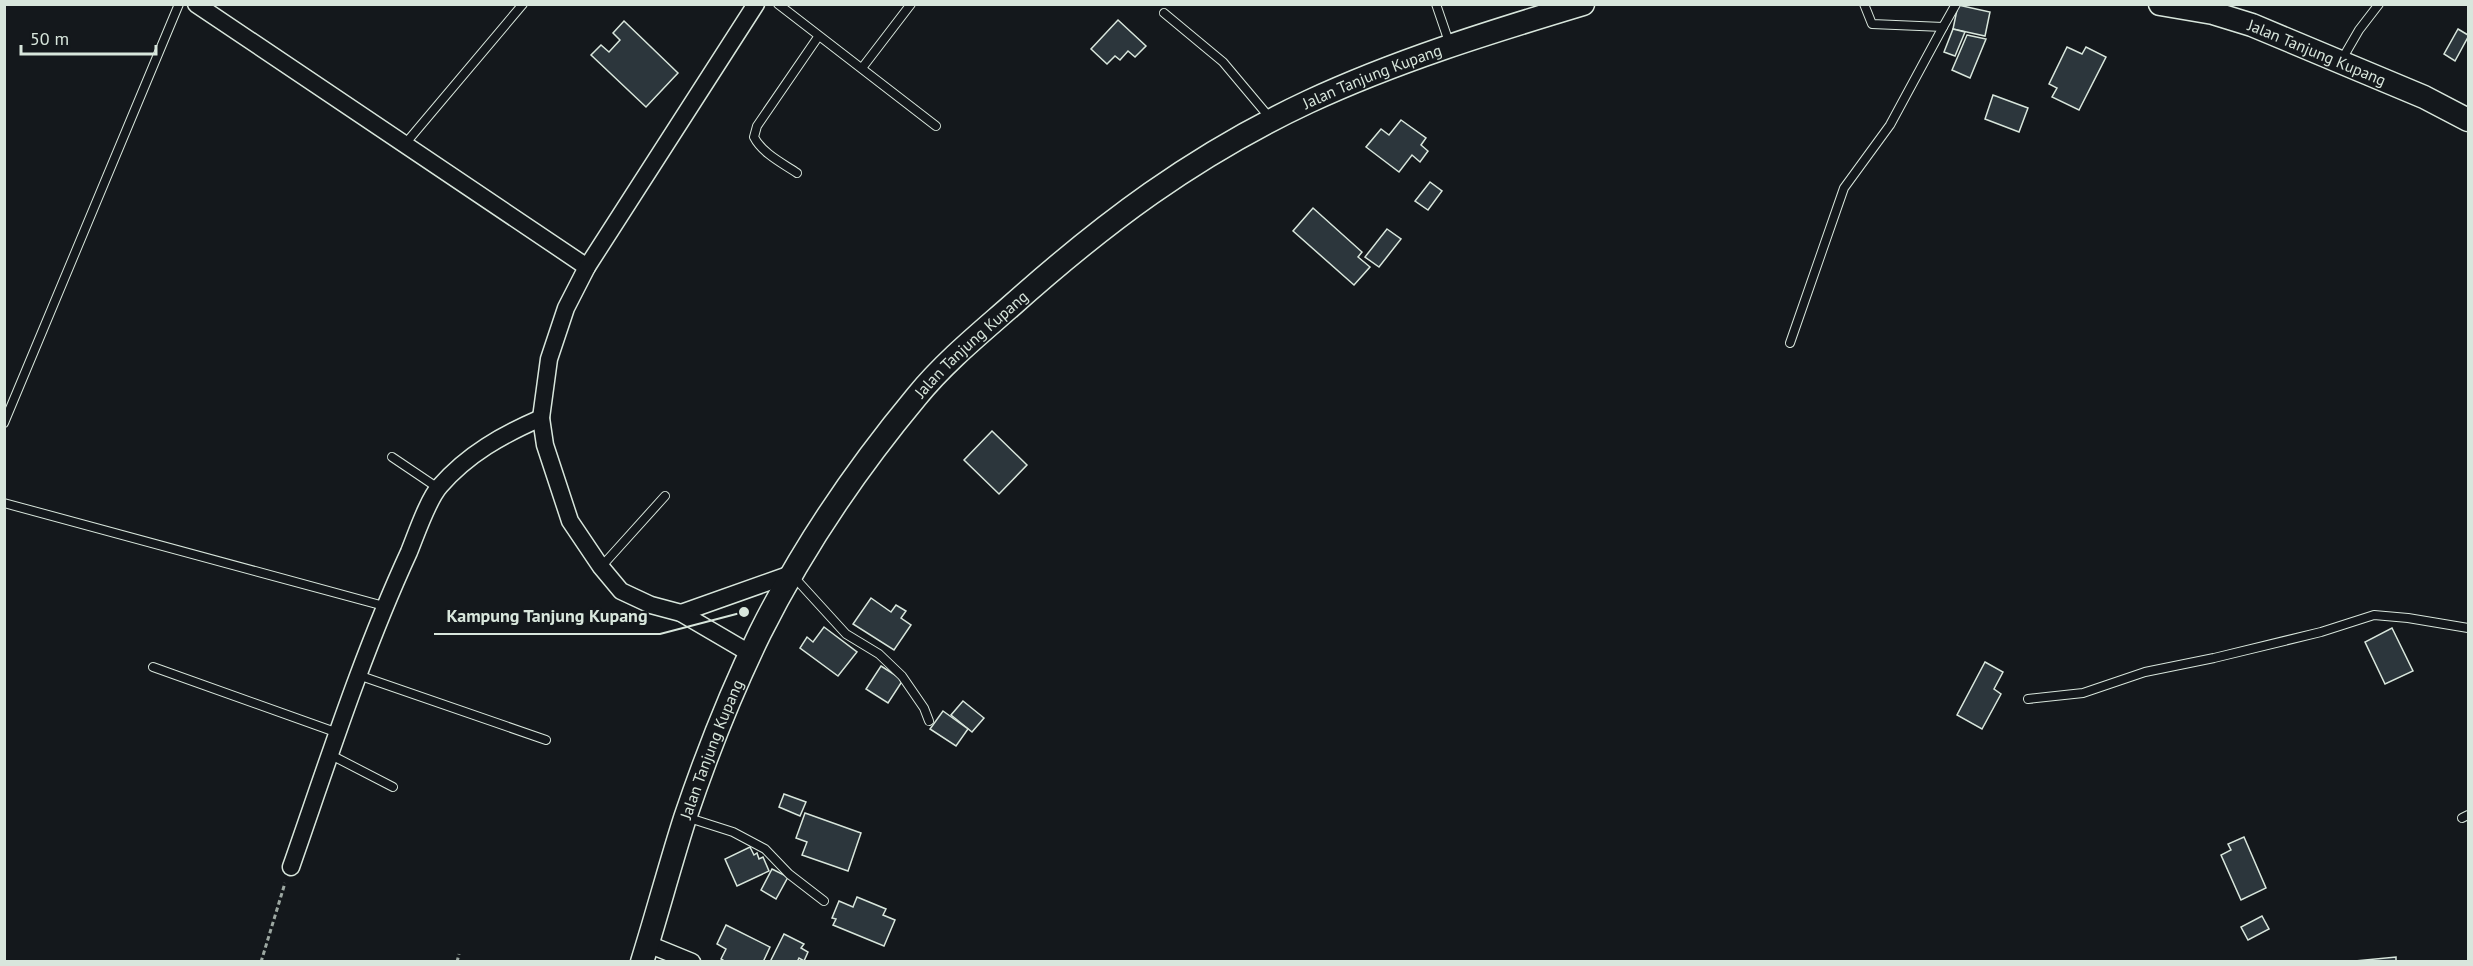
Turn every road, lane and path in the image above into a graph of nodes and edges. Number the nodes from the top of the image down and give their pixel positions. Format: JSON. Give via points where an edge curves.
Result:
{"nodes":[{"id":1,"x":179,"y":4,"type":"edge"},
{"id":2,"x":196,"y":4,"type":"edge"},
{"id":3,"x":523,"y":4,"type":"edge"},
{"id":4,"x":756,"y":4,"type":"edge"},
{"id":5,"x":778,"y":4,"type":"edge"},
{"id":6,"x":911,"y":4,"type":"edge"},
{"id":7,"x":1437,"y":4,"type":"edge"},
{"id":8,"x":1583,"y":4,"type":"edge"},
{"id":9,"x":1864,"y":4,"type":"edge"},
{"id":10,"x":1956,"y":4,"type":"edge"},
{"id":11,"x":2160,"y":4,"type":"edge"},
{"id":12,"x":2379,"y":4,"type":"edge"},
{"id":13,"x":2215,"y":9,"type":"edge"},
{"id":14,"x":1164,"y":14,"type":"dead end"},
{"id":15,"x":1943,"y":27,"type":"junction"},
{"id":16,"x":818,"y":37,"type":"junction"},
{"id":17,"x":1450,"y":46,"type":"junction"},
{"id":18,"x":2341,"y":61,"type":"junction"},
{"id":19,"x":862,"y":68,"type":"junction"},
{"id":20,"x":2469,"y":120,"type":"edge"},
{"id":21,"x":1272,"y":121,"type":"junction"},
{"id":22,"x":936,"y":126,"type":"dead end"},
{"id":23,"x":405,"y":144,"type":"junction"},
{"id":24,"x":797,"y":173,"type":"dead end"},
{"id":25,"x":587,"y":267,"type":"junction"},
{"id":26,"x":1790,"y":343,"type":"dead end"},
{"id":27,"x":541,"y":418,"type":"junction"},
{"id":28,"x":4,"y":423,"type":"edge"},
{"id":29,"x":392,"y":457,"type":"dead end"},
{"id":30,"x":438,"y":488,"type":"junction"},
{"id":31,"x":665,"y":496,"type":"dead end"},
{"id":32,"x":4,"y":503,"type":"edge"},
{"id":33,"x":602,"y":567,"type":"junction"},
{"id":34,"x":791,"y":574,"type":"junction"},
{"id":35,"x":384,"y":606,"type":"junction"},
{"id":36,"x":681,"y":613,"type":"junction"},
{"id":37,"x":2469,"y":628,"type":"edge"},
{"id":38,"x":751,"y":654,"type":"junction"},
{"id":39,"x":153,"y":667,"type":"dead end"},
{"id":40,"x":357,"y":674,"type":"junction"},
{"id":41,"x":2028,"y":699,"type":"dead end"},
{"id":42,"x":929,"y":721,"type":"dead end"},
{"id":43,"x":338,"y":733,"type":"junction"},
{"id":44,"x":546,"y":740,"type":"dead end"},
{"id":45,"x":331,"y":755,"type":"junction"},
{"id":46,"x":393,"y":787,"type":"dead end"},
{"id":47,"x":686,"y":817,"type":"junction"},
{"id":48,"x":291,"y":867,"type":"joint"},
{"id":49,"x":824,"y":901,"type":"dead end"},
{"id":50,"x":645,"y":953,"type":"edge"},
{"id":51,"x":459,"y":954,"type":"dead end"},
{"id":52,"x":261,"y":962,"type":"edge"},
{"id":53,"x":457,"y":962,"type":"edge"},
{"id":54,"x":692,"y":962,"type":"edge"}],
"edges":[{"from":1,"to":28,"type":"lane"},
{"from":2,"to":23,"type":"street"},
{"from":3,"to":23,"type":"lane"},
{"from":4,"to":25,"type":"street"},
{"from":5,"to":16,"type":"lane"},
{"from":6,"to":19,"type":"lane"},
{"from":7,"to":17,"type":"lane"},
{"from":8,"to":17,"type":"main road","name":"Jalan Tanjung Kupang"},
{"from":9,"to":15,"type":"lane","via":[[1872,24]]},
{"from":10,"to":15,"type":"lane"},
{"from":11,"to":13,"type":"main road","name":"Jalan Tanjung Kupang"},
{"from":12,"to":18,"type":"lane"},
{"from":13,"to":18,"type":"main road","name":"Jalan Tanjung Kupang"},
{"from":14,"to":21,"type":"lane","via":[[1223,62]]},
{"from":15,"to":26,"type":"lane","via":[[1890,125],[1844,188]]},
{"from":16,"to":19,"type":"lane"},
{"from":16,"to":24,"type":"lane","via":[[754,136],[757,143]]},
{"from":17,"to":21,"type":"main road","name":"Jalan Tanjung Kupang","via":[[1318,98]]},
{"from":18,"to":20,"type":"main road","name":"Jalan Tanjung Kupang"},
{"from":19,"to":22,"type":"lane"},
{"from":21,"to":34,"type":"main road","name":"Jalan Tanjung Kupang","via":[[1179,172],[1135,203],[1068,255],[959,352],[919,394],[863,466]]},
{"from":23,"to":25,"type":"street"},
{"from":25,"to":27,"type":"street","via":[[566,308],[549,359]]},
{"from":27,"to":30,"type":"street","via":[[501,435],[470,457]]},
{"from":27,"to":33,"type":"street","via":[[545,445],[570,521]]},
{"from":29,"to":30,"type":"lane"},
{"from":30,"to":35,"type":"street"},
{"from":31,"to":33,"type":"lane"},
{"from":32,"to":35,"type":"lane"},
{"from":33,"to":36,"type":"street","via":[[621,591]]},
{"from":34,"to":36,"type":"street"},
{"from":34,"to":38,"type":"main road","name":"Jalan Tanjung Kupang"},
{"from":34,"to":42,"type":"lane","via":[[846,634],[879,654],[902,676]]},
{"from":35,"to":40,"type":"street"},
{"from":36,"to":38,"type":"street"},
{"from":37,"to":41,"type":"lane","via":[[2374,615],[2214,658],[2145,672],[2083,693]]},
{"from":38,"to":47,"type":"main road","name":"Jalan Tanjung Kupang"},
{"from":39,"to":43,"type":"lane"},
{"from":40,"to":43,"type":"street"},
{"from":40,"to":44,"type":"lane"},
{"from":43,"to":45,"type":"street"},
{"from":45,"to":46,"type":"lane"},
{"from":45,"to":48,"type":"street"},
{"from":47,"to":49,"type":"lane","via":[[733,832],[765,849]]},
{"from":47,"to":50,"type":"main road","name":"Jalan Tanjung Kupang"},
{"from":48,"to":52,"type":"path"},
{"from":50,"to":54,"type":"street"},
{"from":51,"to":53,"type":"path"}]}
